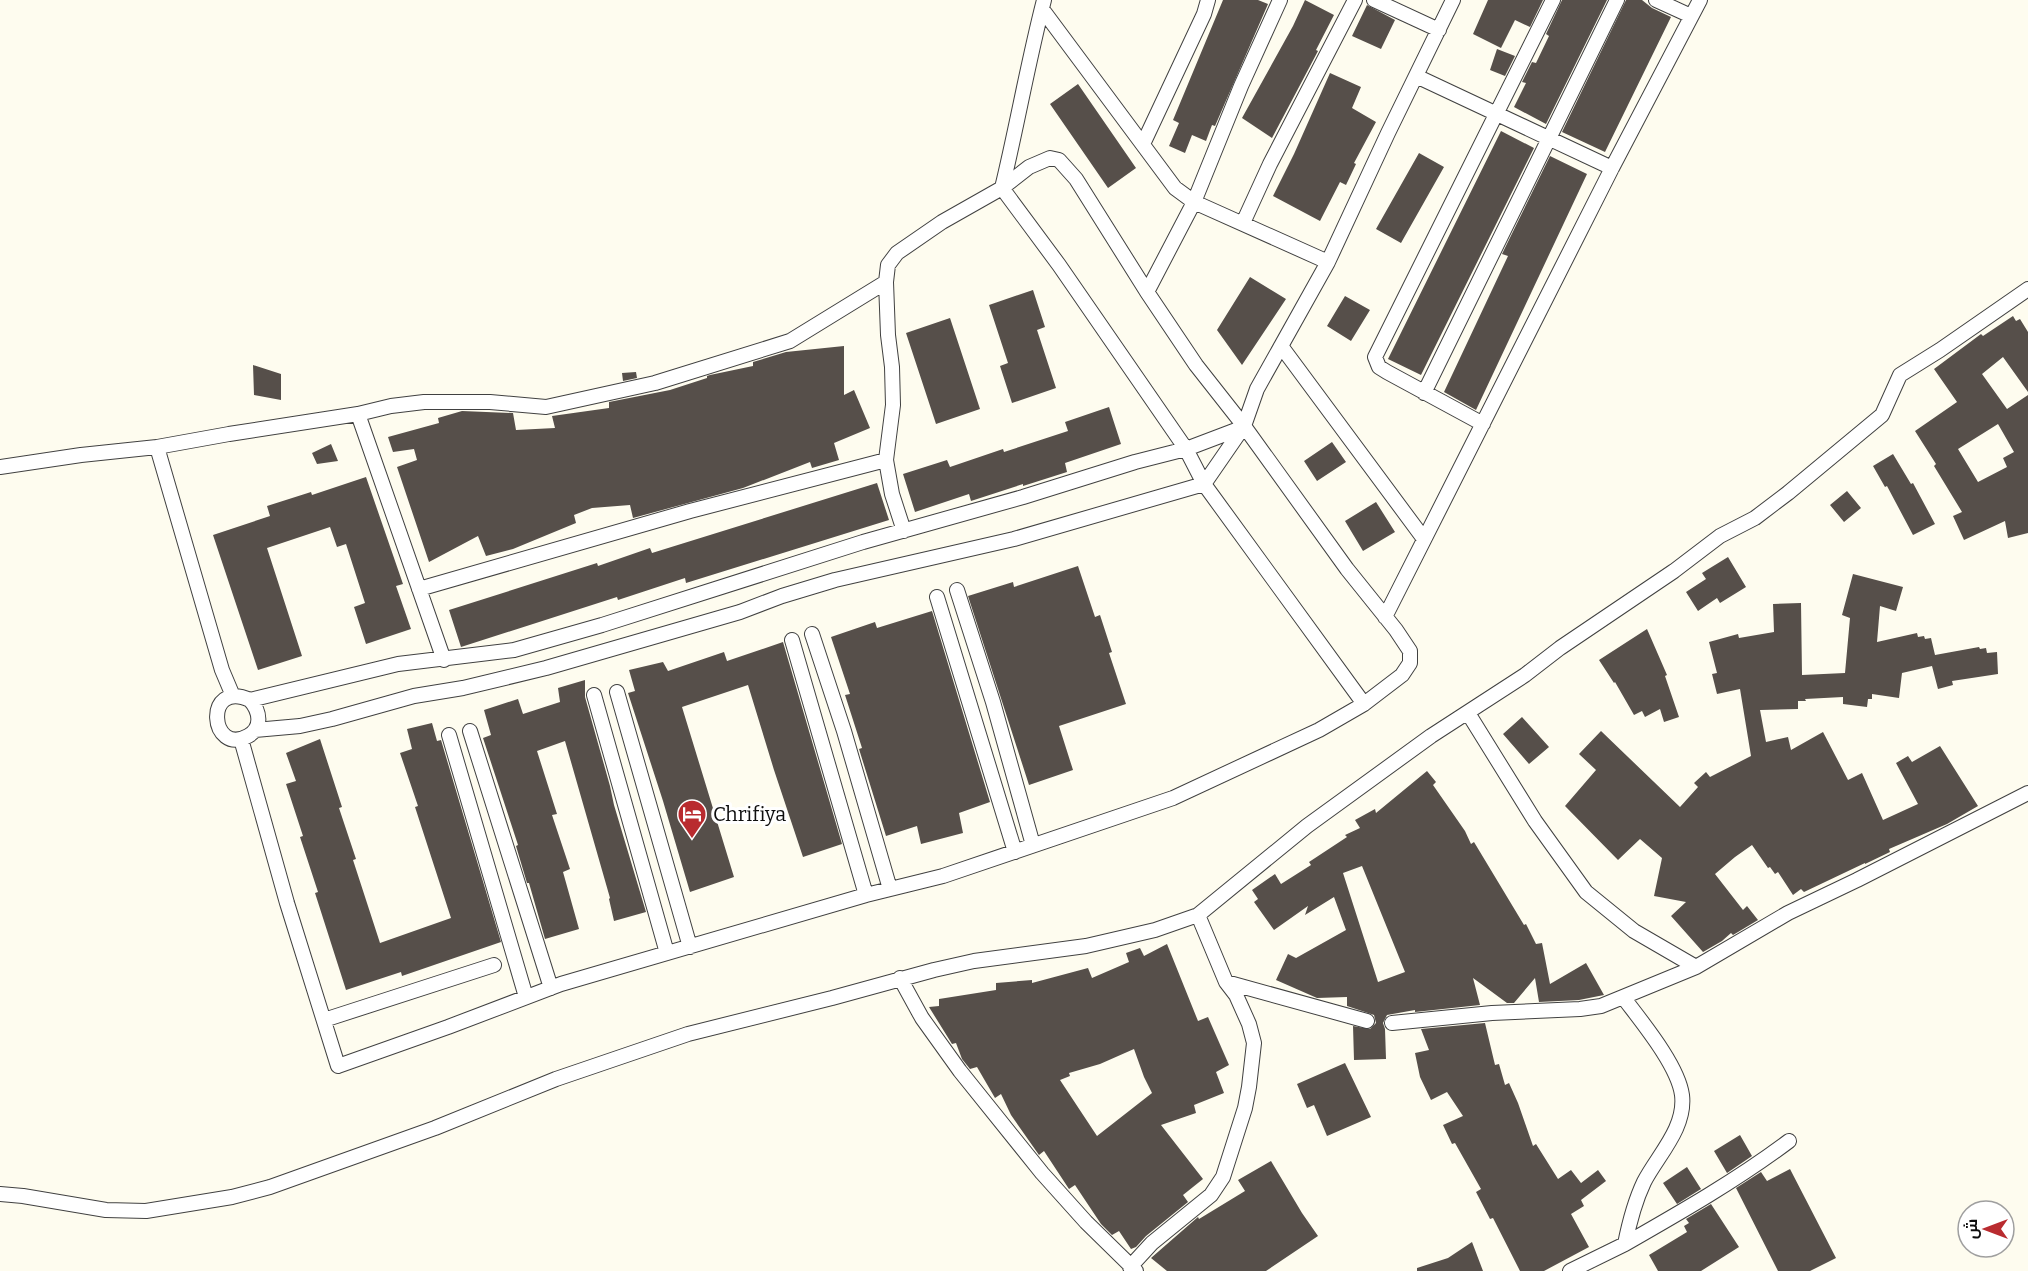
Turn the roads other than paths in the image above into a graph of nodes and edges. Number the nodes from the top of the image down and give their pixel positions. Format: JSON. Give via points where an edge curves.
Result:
{"nodes":[{"id":1,"x":1208,"y":0,"type":"edge"},
{"id":2,"x":1280,"y":0,"type":"edge"},
{"id":3,"x":1355,"y":0,"type":"edge"},
{"id":4,"x":1374,"y":0,"type":"edge"},
{"id":5,"x":1453,"y":0,"type":"edge"},
{"id":6,"x":1553,"y":0,"type":"edge"},
{"id":7,"x":1617,"y":0,"type":"edge"},
{"id":8,"x":1656,"y":0,"type":"edge"},
{"id":9,"x":1700,"y":0,"type":"edge"},
{"id":10,"x":1043,"y":4,"type":"edge"},
{"id":11,"x":1691,"y":16,"type":"junction"},
{"id":12,"x":1438,"y":30,"type":"junction"},
{"id":13,"x":1416,"y":76,"type":"junction"},
{"id":14,"x":1496,"y":114,"type":"junction"},
{"id":15,"x":1549,"y":139,"type":"junction"},
{"id":16,"x":1143,"y":144,"type":"junction"},
{"id":17,"x":1612,"y":168,"type":"junction"},
{"id":18,"x":1002,"y":188,"type":"junction"},
{"id":19,"x":1194,"y":202,"type":"junction"},
{"id":20,"x":1243,"y":223,"type":"junction"},
{"id":21,"x":1328,"y":262,"type":"junction"},
{"id":22,"x":886,"y":282,"type":"junction"},
{"id":23,"x":2028,"y":289,"type":"edge"},
{"id":24,"x":1147,"y":292,"type":"junction"},
{"id":25,"x":1281,"y":346,"type":"junction"},
{"id":26,"x":1424,"y":393,"type":"junction"},
{"id":27,"x":358,"y":414,"type":"junction"},
{"id":28,"x":1483,"y":424,"type":"junction"},
{"id":29,"x":1244,"y":426,"type":"junction"},
{"id":30,"x":157,"y":447,"type":"junction"},
{"id":31,"x":1186,"y":449,"type":"junction"},
{"id":32,"x":886,"y":460,"type":"junction"},
{"id":33,"x":0,"y":467,"type":"edge"},
{"id":34,"x":1204,"y":484,"type":"junction"},
{"id":35,"x":904,"y":531,"type":"junction"},
{"id":36,"x":1424,"y":539,"type":"junction"},
{"id":37,"x":419,"y":589,"type":"junction"},
{"id":38,"x":957,"y":590,"type":"dead end"},
{"id":39,"x":937,"y":597,"type":"dead end"},
{"id":40,"x":1385,"y":617,"type":"junction"},
{"id":41,"x":812,"y":634,"type":"dead end"},
{"id":42,"x":792,"y":640,"type":"dead end"},
{"id":43,"x":444,"y":660,"type":"junction"},
{"id":44,"x":617,"y":692,"type":"dead end"},
{"id":45,"x":594,"y":695,"type":"dead end"},
{"id":46,"x":233,"y":696,"type":"junction"},
{"id":47,"x":250,"y":700,"type":"junction"},
{"id":48,"x":993,"y":702,"type":"junction"},
{"id":49,"x":1364,"y":704,"type":"junction"},
{"id":50,"x":972,"y":709,"type":"junction"},
{"id":51,"x":1468,"y":713,"type":"junction"},
{"id":52,"x":255,"y":730,"type":"junction"},
{"id":53,"x":470,"y":731,"type":"dead end"},
{"id":54,"x":844,"y":731,"type":"junction"},
{"id":55,"x":449,"y":735,"type":"dead end"},
{"id":56,"x":821,"y":738,"type":"junction"},
{"id":57,"x":241,"y":739,"type":"junction"},
{"id":58,"x":2028,"y":793,"type":"edge"},
{"id":59,"x":648,"y":797,"type":"junction"},
{"id":60,"x":624,"y":805,"type":"junction"},
{"id":61,"x":502,"y":832,"type":"junction"},
{"id":62,"x":479,"y":840,"type":"junction"},
{"id":63,"x":1034,"y":845,"type":"junction"},
{"id":64,"x":1015,"y":852,"type":"junction"},
{"id":65,"x":890,"y":889,"type":"junction"},
{"id":66,"x":866,"y":895,"type":"junction"},
{"id":67,"x":1198,"y":915,"type":"junction"},
{"id":68,"x":690,"y":946,"type":"junction"},
{"id":69,"x":667,"y":953,"type":"junction"},
{"id":70,"x":494,"y":965,"type":"dead end"},
{"id":71,"x":1696,"y":967,"type":"junction"},
{"id":72,"x":900,"y":978,"type":"junction"},
{"id":73,"x":1226,"y":982,"type":"junction"},
{"id":74,"x":550,"y":988,"type":"junction"},
{"id":75,"x":526,"y":997,"type":"junction"},
{"id":76,"x":1623,"y":997,"type":"junction"},
{"id":77,"x":324,"y":1020,"type":"junction"},
{"id":78,"x":1367,"y":1021,"type":"dead end"},
{"id":79,"x":1392,"y":1023,"type":"dead end"},
{"id":80,"x":1789,"y":1141,"type":"dead end"},
{"id":81,"x":0,"y":1194,"type":"edge"},
{"id":82,"x":1625,"y":1244,"type":"junction"},
{"id":83,"x":1133,"y":1269,"type":"edge"},
{"id":84,"x":1570,"y":1271,"type":"edge"}],
"edges":[{"from":1,"to":16,"type":"street"},
{"from":2,"to":19,"type":"street"},
{"from":3,"to":20,"type":"street"},
{"from":4,"to":12,"type":"street"},
{"from":5,"to":12,"type":"street"},
{"from":6,"to":14,"type":"street"},
{"from":7,"to":15,"type":"street"},
{"from":8,"to":11,"type":"street"},
{"from":9,"to":11,"type":"street"},
{"from":10,"to":16,"type":"street"},
{"from":10,"to":18,"type":"street"},
{"from":11,"to":17,"type":"street"},
{"from":12,"to":13,"type":"street"},
{"from":13,"to":14,"type":"street"},
{"from":13,"to":21,"type":"street"},
{"from":14,"to":15,"type":"street"},
{"from":14,"to":26,"type":"street","via":[[1375,357],[1378,367]]},
{"from":15,"to":17,"type":"street"},
{"from":15,"to":26,"type":"street"},
{"from":16,"to":19,"type":"street","via":[[1174,188]]},
{"from":17,"to":28,"type":"street"},
{"from":18,"to":22,"type":"street","via":[[897,253],[888,265]]},
{"from":18,"to":24,"type":"street","via":[[1029,167],[1050,158],[1059,159],[1076,179]]},
{"from":18,"to":31,"type":"street"},
{"from":19,"to":20,"type":"street"},
{"from":19,"to":24,"type":"street"},
{"from":20,"to":21,"type":"street"},
{"from":21,"to":25,"type":"street"},
{"from":22,"to":27,"type":"street","via":[[790,341],[655,383],[546,407],[424,402]]},
{"from":22,"to":32,"type":"street","via":[[893,405]]},
{"from":23,"to":51,"type":"street","via":[[1900,375],[1882,415],[1755,518],[1720,536]]},
{"from":24,"to":29,"type":"street","via":[[1196,365]]},
{"from":25,"to":29,"type":"street","via":[[1257,389]]},
{"from":25,"to":36,"type":"street"},
{"from":26,"to":28,"type":"street"},
{"from":27,"to":30,"type":"street"},
{"from":27,"to":37,"type":"street"},
{"from":28,"to":36,"type":"street"},
{"from":29,"to":31,"type":"street"},
{"from":29,"to":34,"type":"street"},
{"from":29,"to":40,"type":"street"},
{"from":30,"to":33,"type":"street"},
{"from":30,"to":46,"type":"street"},
{"from":31,"to":34,"type":"street"},
{"from":31,"to":35,"type":"street"},
{"from":32,"to":35,"type":"street"},
{"from":32,"to":37,"type":"street","via":[[690,510]]},
{"from":34,"to":49,"type":"street"},
{"from":34,"to":52,"type":"street","via":[[1014,539],[835,580],[546,668],[414,696],[300,726]]},
{"from":35,"to":43,"type":"street","via":[[514,650]]},
{"from":36,"to":40,"type":"street"},
{"from":37,"to":43,"type":"street"},
{"from":38,"to":48,"type":"street"},
{"from":39,"to":50,"type":"street"},
{"from":40,"to":49,"type":"street","via":[[1410,651],[1410,663],[1402,675]]},
{"from":41,"to":54,"type":"street"},
{"from":42,"to":56,"type":"street"},
{"from":43,"to":47,"type":"street","via":[[398,664]]},
{"from":44,"to":59,"type":"street"},
{"from":45,"to":60,"type":"street"},
{"from":46,"to":47,"type":"street"},
{"from":46,"to":57,"type":"street","via":[[220,705],[216,722],[225,735]]},
{"from":47,"to":52,"type":"street","via":[[258,714]]},
{"from":48,"to":50,"type":"street"},
{"from":48,"to":63,"type":"street"},
{"from":49,"to":63,"type":"street","via":[[1319,730],[1173,798]]},
{"from":50,"to":64,"type":"street"},
{"from":51,"to":67,"type":"street","via":[[1307,826]]},
{"from":51,"to":71,"type":"street","via":[[1535,821],[1586,892],[1634,931]]},
{"from":52,"to":57,"type":"street"},
{"from":53,"to":61,"type":"street"},
{"from":54,"to":56,"type":"street"},
{"from":54,"to":65,"type":"street"},
{"from":55,"to":62,"type":"street"},
{"from":56,"to":66,"type":"street"},
{"from":57,"to":77,"type":"street"},
{"from":58,"to":71,"type":"street","via":[[1788,913]]},
{"from":59,"to":60,"type":"street"},
{"from":59,"to":68,"type":"street"},
{"from":60,"to":69,"type":"street"},
{"from":61,"to":62,"type":"street"},
{"from":61,"to":74,"type":"street"},
{"from":62,"to":75,"type":"street"},
{"from":63,"to":64,"type":"street"},
{"from":64,"to":65,"type":"street"},
{"from":65,"to":66,"type":"street"},
{"from":66,"to":68,"type":"street"},
{"from":67,"to":72,"type":"street","via":[[1086,946],[974,961]]},
{"from":67,"to":73,"type":"street"},
{"from":68,"to":69,"type":"street"},
{"from":69,"to":74,"type":"street"},
{"from":70,"to":77,"type":"street"},
{"from":71,"to":76,"type":"street"},
{"from":72,"to":81,"type":"street","via":[[688,1034],[556,1079],[435,1128],[270,1187],[232,1197],[146,1211],[106,1210]]},
{"from":72,"to":83,"type":"street","via":[[922,1018],[960,1071],[1042,1173]]},
{"from":73,"to":78,"type":"street"},
{"from":73,"to":83,"type":"street","via":[[1236,995],[1254,1043],[1245,1108],[1231,1157],[1211,1195],[1152,1243]]},
{"from":74,"to":75,"type":"street"},
{"from":75,"to":77,"type":"street","via":[[338,1066]]},
{"from":76,"to":79,"type":"street","via":[[1580,1009]]},
{"from":76,"to":82,"type":"street","via":[[1652,1035],[1676,1076],[1682,1095],[1674,1134],[1643,1183]]},
{"from":80,"to":82,"type":"street","via":[[1756,1166]]},
{"from":82,"to":84,"type":"street"}]}
